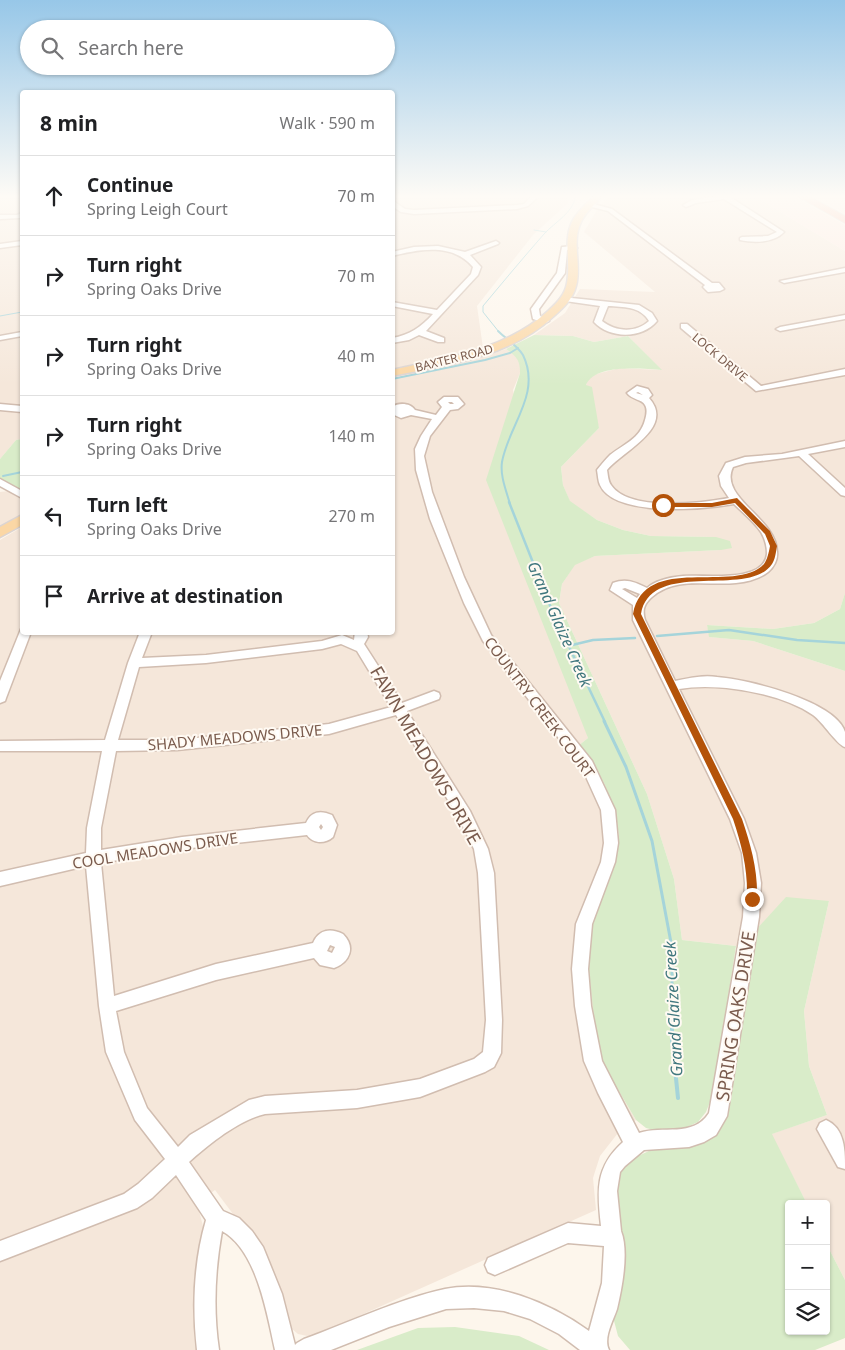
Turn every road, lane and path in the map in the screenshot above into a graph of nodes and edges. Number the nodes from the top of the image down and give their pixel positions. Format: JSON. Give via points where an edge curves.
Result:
{"nodes":[{"id":1,"x":470,"y":259,"type":"edge"},
{"id":2,"x":563,"y":259,"type":"edge"},
{"id":3,"x":573,"y":259,"type":"edge"},
{"id":4,"x":675,"y":259,"type":"edge"},
{"id":5,"x":845,"y":270,"type":"edge"},
{"id":6,"x":784,"y":281,"type":"dead end"},
{"id":7,"x":710,"y":285,"type":"dead end"},
{"id":8,"x":565,"y":299,"type":"junction"},
{"id":9,"x":605,"y":304,"type":"junction"},
{"id":10,"x":395,"y":305,"type":"edge"},
{"id":11,"x":440,"y":313,"type":"junction"},
{"id":12,"x":845,"y":317,"type":"edge"},
{"id":13,"x":545,"y":321,"type":"junction"},
{"id":14,"x":684,"y":326,"type":"dead end"},
{"id":15,"x":780,"y":329,"type":"dead end"},
{"id":16,"x":420,"y":332,"type":"junction"},
{"id":17,"x":20,"y":334,"type":"edge"},
{"id":18,"x":0,"y":338,"type":"edge"},
{"id":19,"x":395,"y":340,"type":"edge"},
{"id":20,"x":442,"y":340,"type":"dead end"},
{"id":21,"x":395,"y":372,"type":"edge"},
{"id":22,"x":845,"y":372,"type":"edge"},
{"id":23,"x":643,"y":398,"type":"dead end"},
{"id":24,"x":0,"y":407,"type":"edge"},
{"id":25,"x":20,"y":409,"type":"edge"},
{"id":26,"x":411,"y":412,"type":"dead end"},
{"id":27,"x":845,"y":444,"type":"edge"},
{"id":28,"x":801,"y":453,"type":"junction"},
{"id":29,"x":3,"y":486,"type":"edge"},
{"id":30,"x":845,"y":493,"type":"edge"},
{"id":31,"x":20,"y":494,"type":"edge"},
{"id":32,"x":737,"y":500,"type":"junction"},
{"id":33,"x":20,"y":520,"type":"edge"},
{"id":34,"x":0,"y":533,"type":"edge"},
{"id":35,"x":24,"y":635,"type":"edge"},
{"id":36,"x":145,"y":635,"type":"edge"},
{"id":37,"x":351,"y":638,"type":"edge"},
{"id":38,"x":134,"y":662,"type":"junction"},
{"id":39,"x":671,"y":686,"type":"junction"},
{"id":40,"x":434,"y":696,"type":"dead end"},
{"id":41,"x":0,"y":698,"type":"edge"},
{"id":42,"x":399,"y":709,"type":"junction"},
{"id":43,"x":845,"y":742,"type":"edge"},
{"id":44,"x":110,"y":745,"type":"junction"},
{"id":45,"x":0,"y":746,"type":"edge"},
{"id":46,"x":311,"y":828,"type":"dead end"},
{"id":47,"x":93,"y":858,"type":"junction"},
{"id":48,"x":0,"y":879,"type":"edge"},
{"id":49,"x":319,"y":949,"type":"dead end"},
{"id":50,"x":107,"y":1006,"type":"junction"},
{"id":51,"x":826,"y":1129,"type":"dead end"},
{"id":52,"x":635,"y":1145,"type":"junction"},
{"id":53,"x":177,"y":1160,"type":"junction"},
{"id":54,"x":845,"y":1160,"type":"edge"},
{"id":55,"x":216,"y":1218,"type":"junction"},
{"id":56,"x":614,"y":1238,"type":"junction"},
{"id":57,"x":0,"y":1251,"type":"edge"},
{"id":58,"x":495,"y":1265,"type":"dead end"},
{"id":59,"x":596,"y":1349,"type":"edge"},
{"id":60,"x":208,"y":1350,"type":"edge"},
{"id":61,"x":286,"y":1350,"type":"edge"},
{"id":62,"x":304,"y":1350,"type":"edge"}],
"edges":[{"from":1,"to":11,"type":"street","via":[[477,269],[474,275]]},
{"from":2,"to":13,"type":"street","via":[[561,273],[535,310],[536,317]]},
{"from":3,"to":8,"type":"main road","name":"BAXTER ROAD","via":[[572,283]]},
{"from":4,"to":7,"type":"street"},
{"from":5,"to":6,"type":"street"},
{"from":8,"to":9,"type":"street"},
{"from":8,"to":13,"type":"main road","name":"BAXTER ROAD"},
{"from":9,"to":9,"type":"street","via":[[598,322],[610,330],[638,331],[649,327],[653,321],[638,308]]},
{"from":10,"to":11,"type":"street"},
{"from":11,"to":16,"type":"street"},
{"from":12,"to":15,"type":"street"},
{"from":13,"to":21,"type":"main road","name":"BAXTER ROAD","via":[[519,337],[472,356]]},
{"from":14,"to":22,"type":"street","name":"LOCK DRIVE","via":[[759,389]]},
{"from":16,"to":19,"type":"street"},
{"from":16,"to":20,"type":"street"},
{"from":17,"to":18,"type":"street"},
{"from":23,"to":32,"type":"street","via":[[650,404],[651,411],[644,435],[611,459],[602,470],[604,481],[612,492],[646,505],[712,505]]},
{"from":24,"to":25,"type":"street"},
{"from":26,"to":52,"type":"street","name":"COUNTRY CREEK COURT","via":[[442,412],[422,442],[420,468],[480,629],[586,765],[608,810],[611,843],[608,862],[584,924],[580,969],[593,1061]]},
{"from":27,"to":28,"type":"street","name":"SPRING OAKS DRIVE"},
{"from":28,"to":30,"type":"street"},
{"from":28,"to":32,"type":"street","name":"SPRING OAKS DRIVE","via":[[729,465],[725,470],[725,485]]},
{"from":29,"to":31,"type":"street"},
{"from":32,"to":39,"type":"street","name":"SPRING OAKS DRIVE","via":[[772,540],[773,552],[765,568],[734,578],[665,583],[643,598],[637,614]]},
{"from":33,"to":34,"type":"main road"},
{"from":35,"to":41,"type":"street"},
{"from":36,"to":38,"type":"street"},
{"from":37,"to":38,"type":"street","via":[[308,647],[206,659]]},
{"from":37,"to":42,"type":"street","name":"FAWN MEADOWS DRIVE","via":[[365,653]]},
{"from":38,"to":44,"type":"street"},
{"from":39,"to":43,"type":"street","via":[[716,681],[786,696],[822,714]]},
{"from":39,"to":52,"type":"street","name":"SPRING OAKS DRIVE","via":[[749,853],[753,883],[751,917],[718,1116],[707,1131],[696,1136],[646,1140]]},
{"from":40,"to":42,"type":"street","name":"SHADY MEADOWS DRIVE"},
{"from":42,"to":44,"type":"street","name":"SHADY MEADOWS DRIVE","via":[[329,729],[195,744]]},
{"from":42,"to":53,"type":"street","name":"FAWN MEADOWS DRIVE","via":[[465,815],[481,849],[486,873],[494,1020],[492,1053],[480,1066],[420,1088],[357,1099],[249,1109],[197,1142]]},
{"from":44,"to":45,"type":"street","name":"SHADY MEADOWS DRIVE"},
{"from":44,"to":47,"type":"street","via":[[94,828]]},
{"from":46,"to":47,"type":"street","name":"COOL MEADOWS DRIVE","via":[[182,843]]},
{"from":47,"to":48,"type":"street","name":"COOL MEADOWS DRIVE"},
{"from":47,"to":50,"type":"street"},
{"from":49,"to":50,"type":"street","via":[[216,972]]},
{"from":50,"to":53,"type":"street","via":[[115,1052],[140,1114]]},
{"from":51,"to":54,"type":"street"},
{"from":52,"to":56,"type":"street","name":"SPRING OAKS DRIVE","via":[[612,1168],[609,1181]]},
{"from":53,"to":55,"type":"street"},
{"from":53,"to":57,"type":"street","name":"FAWN MEADOWS DRIVE","via":[[145,1192],[130,1201]]},
{"from":55,"to":60,"type":"street","via":[[205,1299]]},
{"from":55,"to":61,"type":"street","via":[[227,1220],[249,1242],[272,1290]]},
{"from":56,"to":58,"type":"street","via":[[568,1233]]},
{"from":56,"to":59,"type":"street","name":"SPRING OAKS DRIVE","via":[[614,1275]]},
{"from":59,"to":62,"type":"street","via":[[534,1310],[504,1301],[474,1298],[436,1302]]}]}
